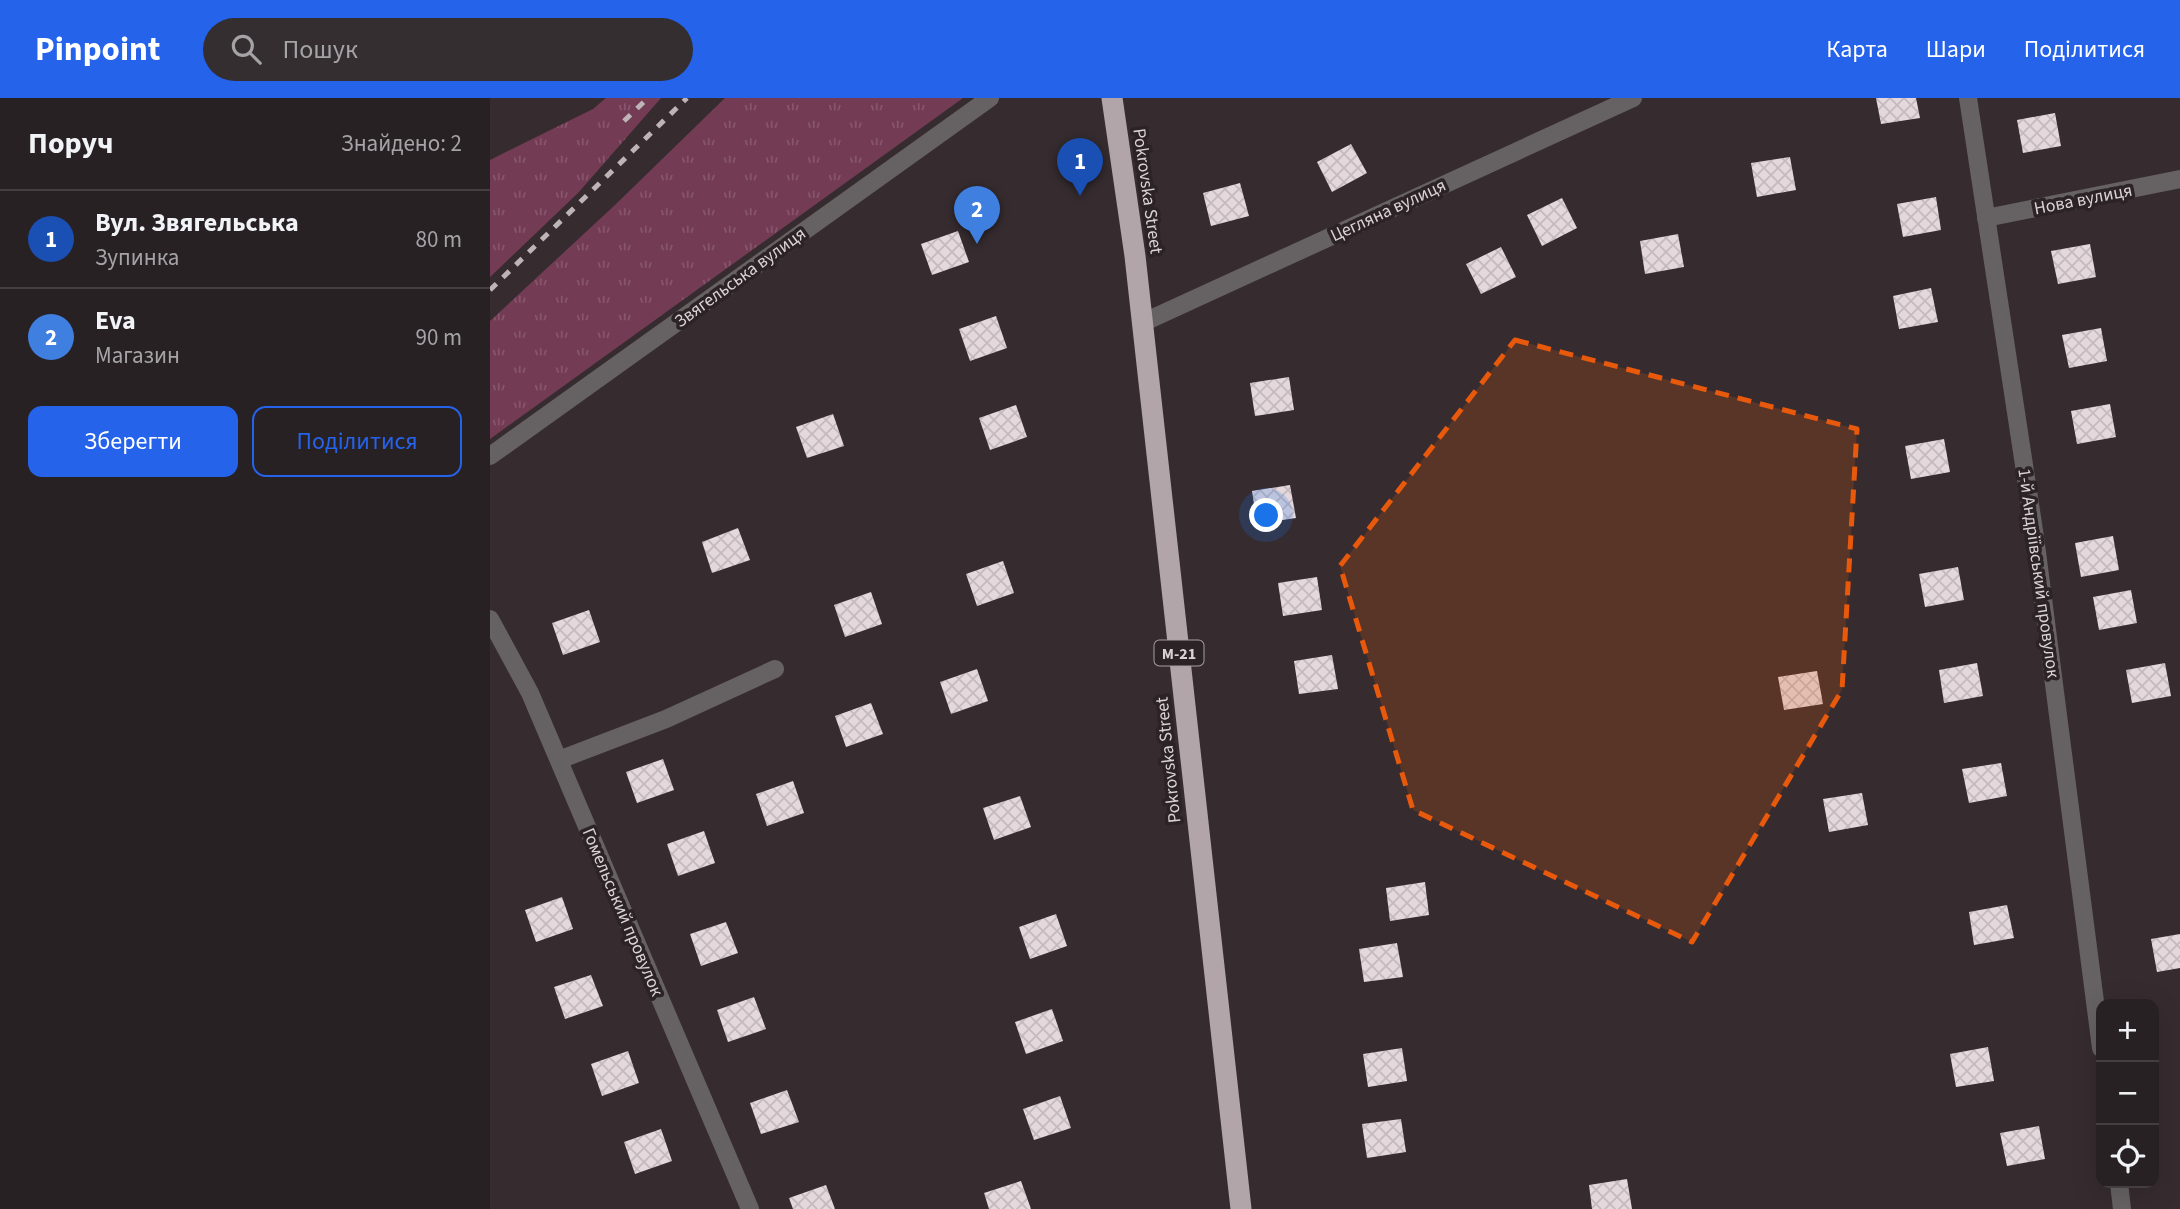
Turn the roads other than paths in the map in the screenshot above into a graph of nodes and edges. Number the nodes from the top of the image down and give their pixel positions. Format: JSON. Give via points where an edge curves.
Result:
{"nodes":[{"id":1,"x":990,"y":98,"type":"edge"},
{"id":2,"x":1112,"y":98,"type":"edge"},
{"id":3,"x":1633,"y":98,"type":"edge"},
{"id":4,"x":1968,"y":98,"type":"edge"},
{"id":5,"x":2180,"y":179,"type":"edge"},
{"id":6,"x":1986,"y":218,"type":"junction"},
{"id":7,"x":1142,"y":323,"type":"junction"},
{"id":8,"x":490,"y":456,"type":"edge"},
{"id":9,"x":490,"y":619,"type":"edge"},
{"id":10,"x":775,"y":668,"type":"dead end"},
{"id":11,"x":559,"y":760,"type":"junction"},
{"id":12,"x":2096,"y":1009,"type":"edge"},
{"id":13,"x":2120,"y":1188,"type":"edge"},
{"id":14,"x":750,"y":1209,"type":"edge"},
{"id":15,"x":1241,"y":1209,"type":"edge"},
{"id":16,"x":2122,"y":1209,"type":"edge"}],
"edges":[{"from":1,"to":8,"type":"street","name":"Звягельська вулиця"},
{"from":2,"to":7,"type":"highway","name":"Pokrovska Street","number":"М-21"},
{"from":3,"to":7,"type":"street","name":"Цегляна вулиця"},
{"from":4,"to":6,"type":"street","name":"1-й Андріївський провулок"},
{"from":5,"to":6,"type":"street","name":"Нова вулиця"},
{"from":6,"to":12,"type":"street","name":"1-й Андріївський провулок","via":[[2035,537]]},
{"from":7,"to":15,"type":"highway","name":"Pokrovska Street","number":"М-21"},
{"from":9,"to":11,"type":"street","name":"Гомельський провулок"},
{"from":10,"to":11,"type":"street","via":[[666,719]]},
{"from":11,"to":14,"type":"street","name":"Гомельський провулок"},
{"from":13,"to":16,"type":"street"}]}
